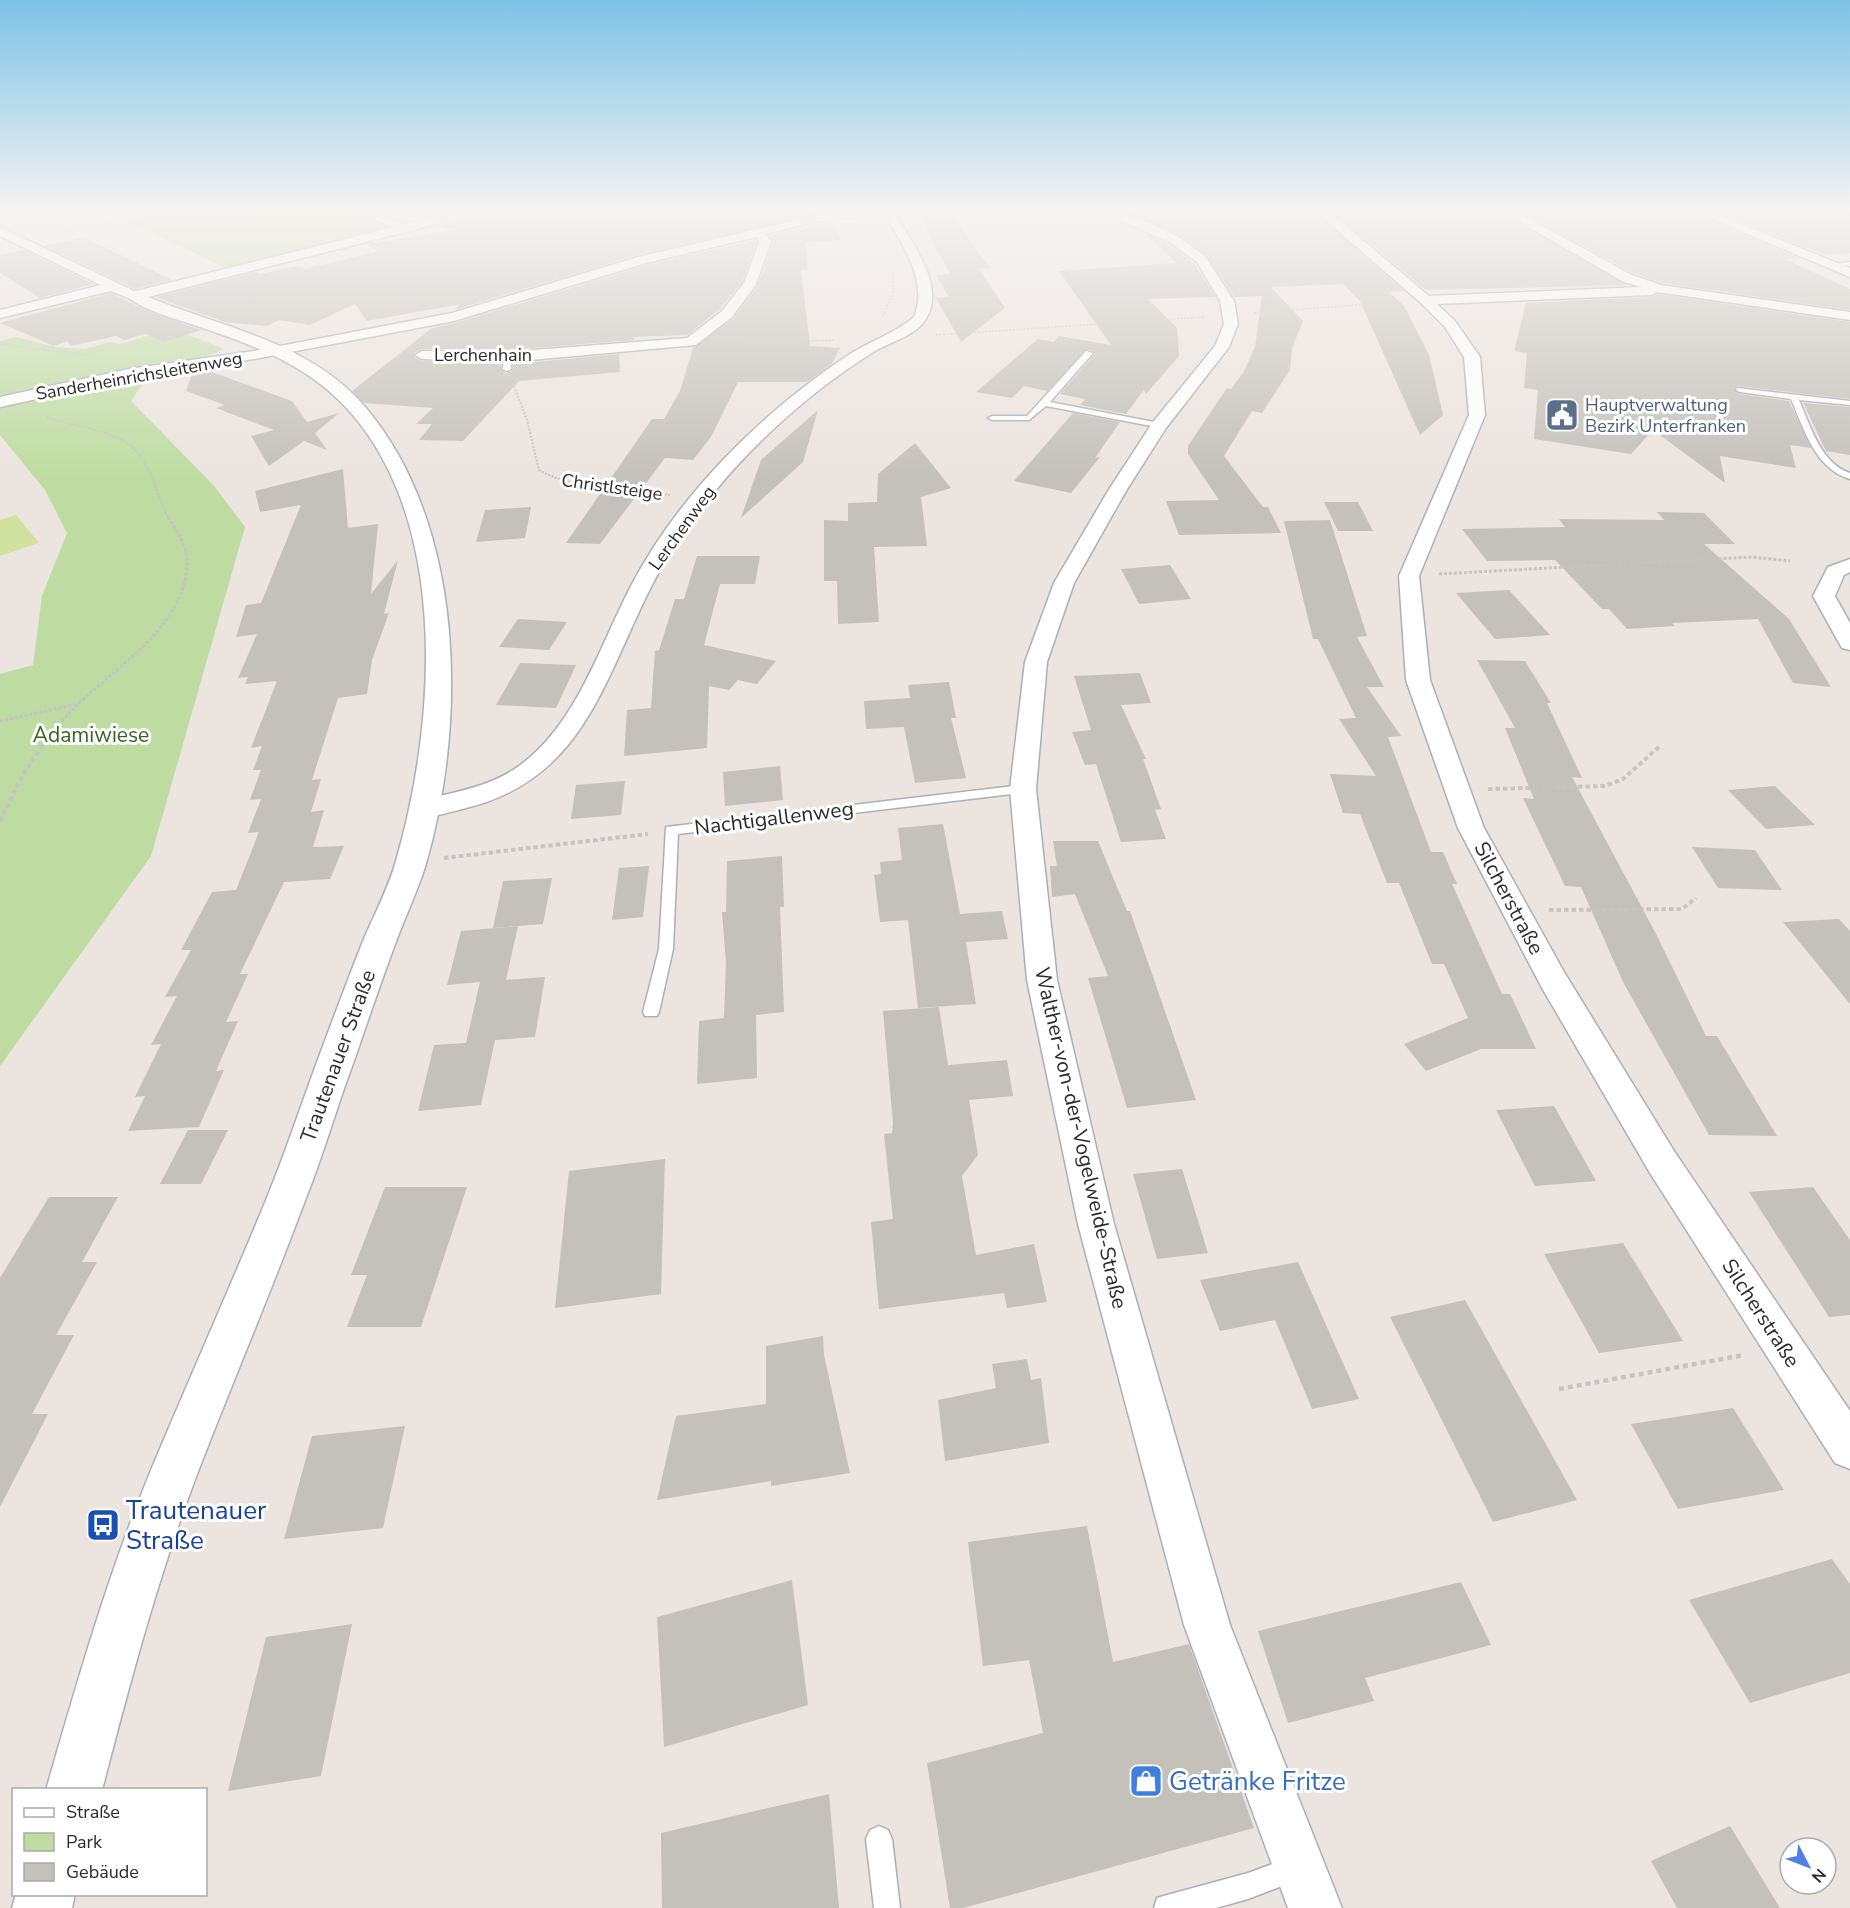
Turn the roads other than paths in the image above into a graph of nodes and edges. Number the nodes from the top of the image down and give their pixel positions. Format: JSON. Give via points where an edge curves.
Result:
{"nodes":[{"id":1,"x":61,"y":299,"type":"edge"},
{"id":2,"x":142,"y":299,"type":"edge"},
{"id":3,"x":516,"y":299,"type":"edge"},
{"id":4,"x":738,"y":299,"type":"edge"},
{"id":5,"x":925,"y":299,"type":"edge"},
{"id":6,"x":1218,"y":299,"type":"edge"},
{"id":7,"x":1456,"y":299,"type":"edge"},
{"id":8,"x":1723,"y":299,"type":"edge"},
{"id":9,"x":1426,"y":300,"type":"joint"},
{"id":10,"x":0,"y":314,"type":"edge"},
{"id":11,"x":1850,"y":316,"type":"edge"},
{"id":12,"x":278,"y":350,"type":"junction"},
{"id":13,"x":1089,"y":353,"type":"dead end"},
{"id":14,"x":422,"y":355,"type":"dead end"},
{"id":15,"x":1740,"y":390,"type":"dead end"},
{"id":16,"x":1794,"y":396,"type":"junction"},
{"id":17,"x":0,"y":402,"type":"edge"},
{"id":18,"x":1850,"y":403,"type":"edge"},
{"id":19,"x":1044,"y":404,"type":"junction"},
{"id":20,"x":992,"y":418,"type":"dead end"},
{"id":21,"x":1159,"y":426,"type":"junction"},
{"id":22,"x":1850,"y":476,"type":"edge"},
{"id":23,"x":1850,"y":565,"type":"edge"},
{"id":24,"x":1850,"y":643,"type":"edge"},
{"id":25,"x":1023,"y":789,"type":"junction"},
{"id":26,"x":422,"y":809,"type":"junction"},
{"id":27,"x":651,"y":1012,"type":"dead end"},
{"id":28,"x":1850,"y":1448,"type":"edge"},
{"id":29,"x":75,"y":1788,"type":"edge"},
{"id":30,"x":879,"y":1839,"type":"dead end"},
{"id":31,"x":1299,"y":1867,"type":"junction"},
{"id":32,"x":887,"y":1908,"type":"edge"},
{"id":33,"x":1167,"y":1908,"type":"edge"},
{"id":34,"x":1315,"y":1908,"type":"edge"}],
"edges":[{"from":1,"to":10,"type":"street"},
{"from":2,"to":12,"type":"street","name":"Trautenauer Straße"},
{"from":3,"to":12,"type":"street","name":"Sanderheinrichsleitenweg","via":[[485,309]]},
{"from":4,"to":14,"type":"street","name":"Lerchenhain","via":[[691,342],[678,345],[507,363]]},
{"from":5,"to":26,"type":"street","name":"Lerchenweg","via":[[921,317],[906,329],[880,338],[776,416],[699,498],[643,583],[573,723],[549,753],[500,789]]},
{"from":6,"to":21,"type":"street","name":"Walther-von-der-Vogelweide-Straße","via":[[1222,316],[1231,324],[1222,347]]},
{"from":7,"to":9,"type":"street"},
{"from":8,"to":11,"type":"street"},
{"from":9,"to":28,"type":"street","name":"Silcherstraße","via":[[1450,324],[1472,357],[1476,384],[1477,415],[1409,576],[1418,680],[1470,828],[1553,980],[1662,1162]]},
{"from":12,"to":17,"type":"street","name":"Sanderheinrichsleitenweg","via":[[129,374]]},
{"from":12,"to":26,"type":"street","name":"Trautenauer Straße","via":[[332,385],[359,411],[386,446],[408,487],[423,531],[437,628],[438,689]]},
{"from":13,"to":19,"type":"lane"},
{"from":15,"to":16,"type":"lane"},
{"from":16,"to":18,"type":"lane"},
{"from":16,"to":22,"type":"lane","via":[[1816,450]]},
{"from":19,"to":20,"type":"lane","via":[[1029,418]]},
{"from":19,"to":21,"type":"lane"},
{"from":21,"to":25,"type":"street","name":"Walther-von-der-Vogelweide-Straße","via":[[1064,583],[1036,662]]},
{"from":23,"to":24,"type":"street","via":[[1835,571],[1824,596]]},
{"from":25,"to":27,"type":"lane","name":"Nachtigallenweg","via":[[671,830],[666,949]]},
{"from":25,"to":31,"type":"street","name":"Walther-von-der-Vogelweide-Straße","via":[[1042,980],[1096,1224],[1207,1625]]},
{"from":26,"to":29,"type":"street","name":"Trautenauer Straße","via":[[411,862],[302,1157],[166,1492],[122,1616]]},
{"from":30,"to":32,"type":"lane"},
{"from":31,"to":33,"type":"lane","via":[[1248,1886]]},
{"from":31,"to":34,"type":"street","name":"Walther-von-der-Vogelweide-Straße"}]}
